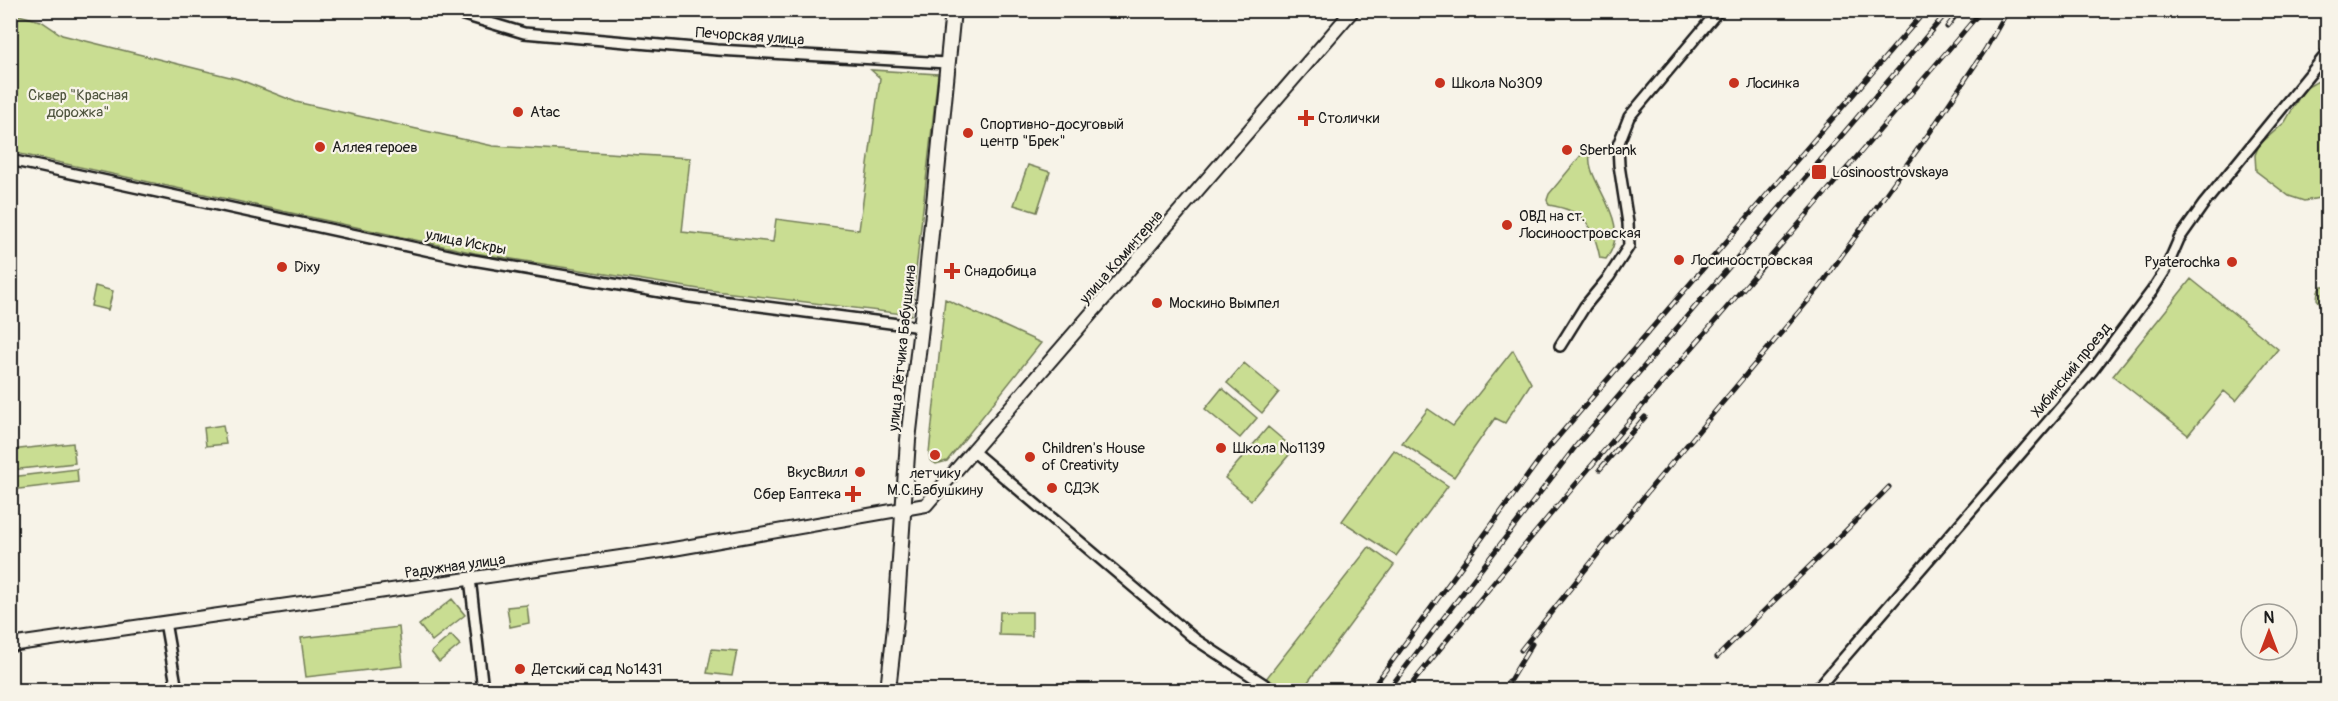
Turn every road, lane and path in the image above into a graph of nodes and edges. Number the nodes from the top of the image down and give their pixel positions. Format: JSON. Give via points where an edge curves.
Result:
{"nodes":[{"id":1,"x":447,"y":10,"type":"edge"},
{"id":2,"x":953,"y":10,"type":"edge"},
{"id":3,"x":1353,"y":10,"type":"edge"},
{"id":4,"x":1719,"y":10,"type":"edge"},
{"id":5,"x":2328,"y":52,"type":"edge"},
{"id":6,"x":947,"y":63,"type":"junction"},
{"id":7,"x":10,"y":160,"type":"edge"},
{"id":8,"x":921,"y":327,"type":"junction"},
{"id":9,"x":1560,"y":346,"type":"dead end"},
{"id":10,"x":974,"y":452,"type":"junction"},
{"id":11,"x":903,"y":510,"type":"junction"},
{"id":12,"x":470,"y":578,"type":"junction"},
{"id":13,"x":165,"y":622,"type":"junction"},
{"id":14,"x":10,"y":645,"type":"edge"},
{"id":15,"x":177,"y":690,"type":"edge"},
{"id":16,"x":483,"y":690,"type":"edge"},
{"id":17,"x":888,"y":690,"type":"edge"},
{"id":18,"x":1273,"y":690,"type":"edge"},
{"id":19,"x":1816,"y":690,"type":"edge"}],
"edges":[{"from":1,"to":6,"type":"street","name":"Печорская улица","via":[[524,33],[717,50]]},
{"from":2,"to":6,"type":"main road","name":"улица Лётчика Бабушкина"},
{"from":3,"to":10,"type":"street","name":"улица Коминтерна"},
{"from":4,"to":9,"type":"street","via":[[1629,117],[1618,145],[1629,235],[1627,252]]},
{"from":5,"to":19,"type":"street","name":"Хибинский проезд","via":[[2203,205],[2152,291],[2092,371]]},
{"from":6,"to":8,"type":"main road","name":"улица Лётчика Бабушкина"},
{"from":7,"to":8,"type":"street","name":"улица Искры","via":[[466,259],[690,297]]},
{"from":8,"to":11,"type":"main road","name":"улица Лётчика Бабушкина"},
{"from":10,"to":11,"type":"street","name":"улица Коминтерна","via":[[926,505]]},
{"from":10,"to":18,"type":"street","via":[[1195,639]]},
{"from":11,"to":12,"type":"street","name":"Радужная улица","via":[[662,551]]},
{"from":11,"to":17,"type":"main road","name":"улица Лётчика Бабушкина"},
{"from":12,"to":13,"type":"street","name":"Радужная улица"},
{"from":12,"to":16,"type":"street"},
{"from":13,"to":14,"type":"street","name":"Радужная улица"},
{"from":13,"to":15,"type":"street"}]}
